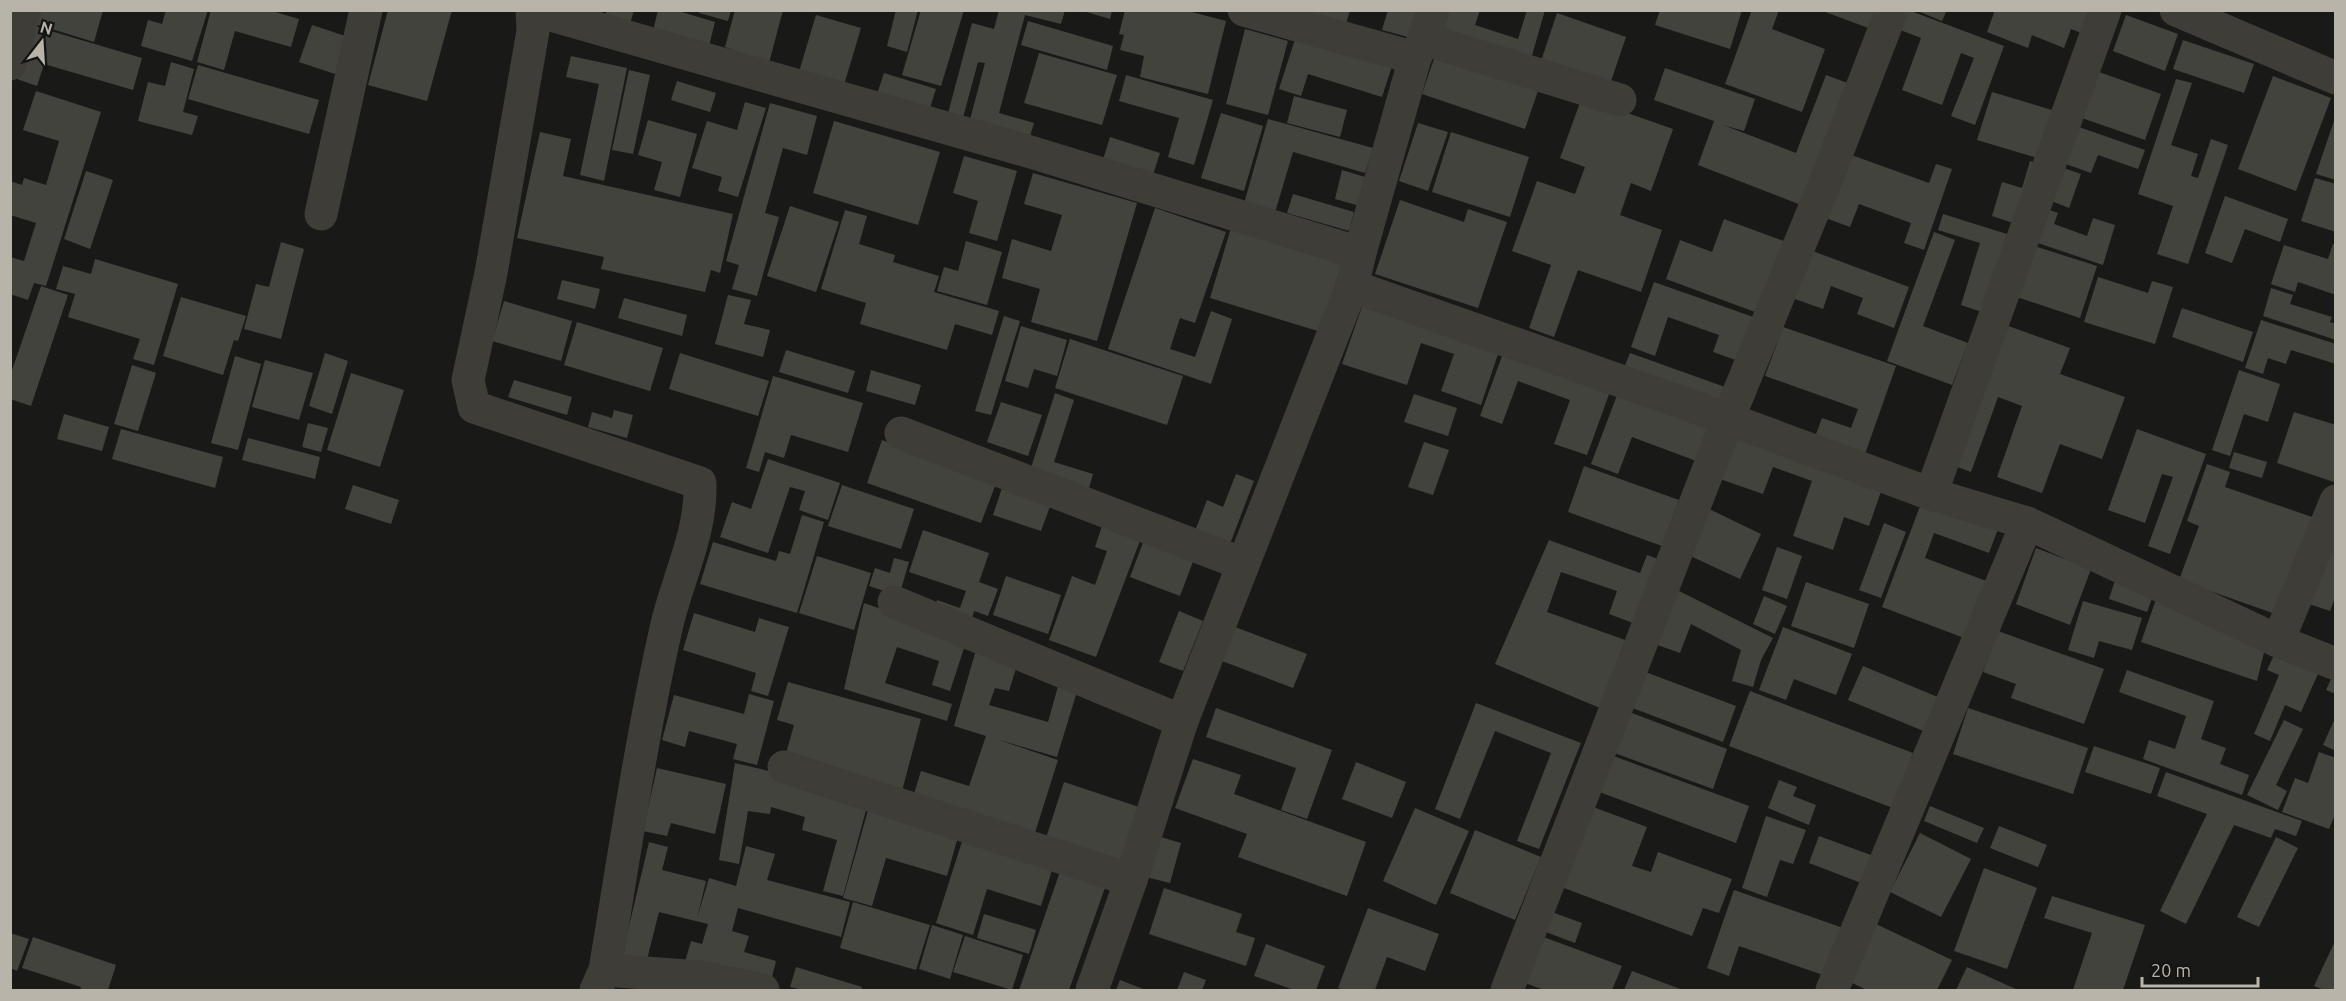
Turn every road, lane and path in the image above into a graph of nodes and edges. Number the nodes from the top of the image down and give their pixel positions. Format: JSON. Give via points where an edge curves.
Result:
{"nodes":[{"id":1,"x":25,"y":10,"type":"edge"},
{"id":2,"x":366,"y":10,"type":"edge"},
{"id":3,"x":532,"y":10,"type":"edge"},
{"id":4,"x":1244,"y":10,"type":"edge"},
{"id":5,"x":1892,"y":10,"type":"edge"},
{"id":6,"x":2106,"y":10,"type":"edge"},
{"id":7,"x":2176,"y":10,"type":"edge"},
{"id":8,"x":1424,"y":36,"type":"edge"},
{"id":9,"x":10,"y":64,"type":"edge"},
{"id":10,"x":2336,"y":78,"type":"edge"},
{"id":11,"x":1620,"y":100,"type":"dead end"},
{"id":12,"x":321,"y":214,"type":"dead end"},
{"id":13,"x":1359,"y":253,"type":"junction"},
{"id":14,"x":1352,"y":286,"type":"junction"},
{"id":15,"x":1728,"y":419,"type":"junction"},
{"id":16,"x":901,"y":433,"type":"dead end"},
{"id":17,"x":1930,"y":494,"type":"junction"},
{"id":18,"x":2336,"y":501,"type":"edge"},
{"id":19,"x":2027,"y":523,"type":"junction"},
{"id":20,"x":1243,"y":564,"type":"junction"},
{"id":21,"x":894,"y":602,"type":"dead end"},
{"id":22,"x":2278,"y":641,"type":"junction"},
{"id":23,"x":2336,"y":664,"type":"edge"},
{"id":24,"x":1182,"y":721,"type":"junction"},
{"id":25,"x":784,"y":767,"type":"dead end"},
{"id":26,"x":1131,"y":880,"type":"junction"},
{"id":27,"x":601,"y":980,"type":"edge"},
{"id":28,"x":764,"y":990,"type":"edge"},
{"id":29,"x":1092,"y":990,"type":"edge"},
{"id":30,"x":1507,"y":990,"type":"edge"},
{"id":31,"x":1832,"y":990,"type":"edge"}],
"edges":[{"from":1,"to":9,"type":"street"},
{"from":2,"to":12,"type":"street"},
{"from":3,"to":13,"type":"street","via":[[1024,150]]},
{"from":3,"to":27,"type":"street","via":[[533,31],[468,380],[474,406],[700,483],[695,529],[665,631]]},
{"from":4,"to":8,"type":"street"},
{"from":5,"to":15,"type":"street"},
{"from":6,"to":17,"type":"street"},
{"from":7,"to":10,"type":"street"},
{"from":8,"to":11,"type":"street"},
{"from":8,"to":13,"type":"street"},
{"from":13,"to":14,"type":"street"},
{"from":14,"to":15,"type":"street"},
{"from":14,"to":20,"type":"street"},
{"from":15,"to":17,"type":"street"},
{"from":15,"to":30,"type":"street"},
{"from":16,"to":20,"type":"street"},
{"from":17,"to":19,"type":"street"},
{"from":18,"to":22,"type":"street"},
{"from":19,"to":22,"type":"street"},
{"from":19,"to":31,"type":"street"},
{"from":20,"to":24,"type":"street"},
{"from":21,"to":24,"type":"street"},
{"from":22,"to":23,"type":"street"},
{"from":24,"to":26,"type":"street"},
{"from":25,"to":26,"type":"street"},
{"from":26,"to":29,"type":"street"},
{"from":27,"to":28,"type":"street","via":[[700,977]]}]}
